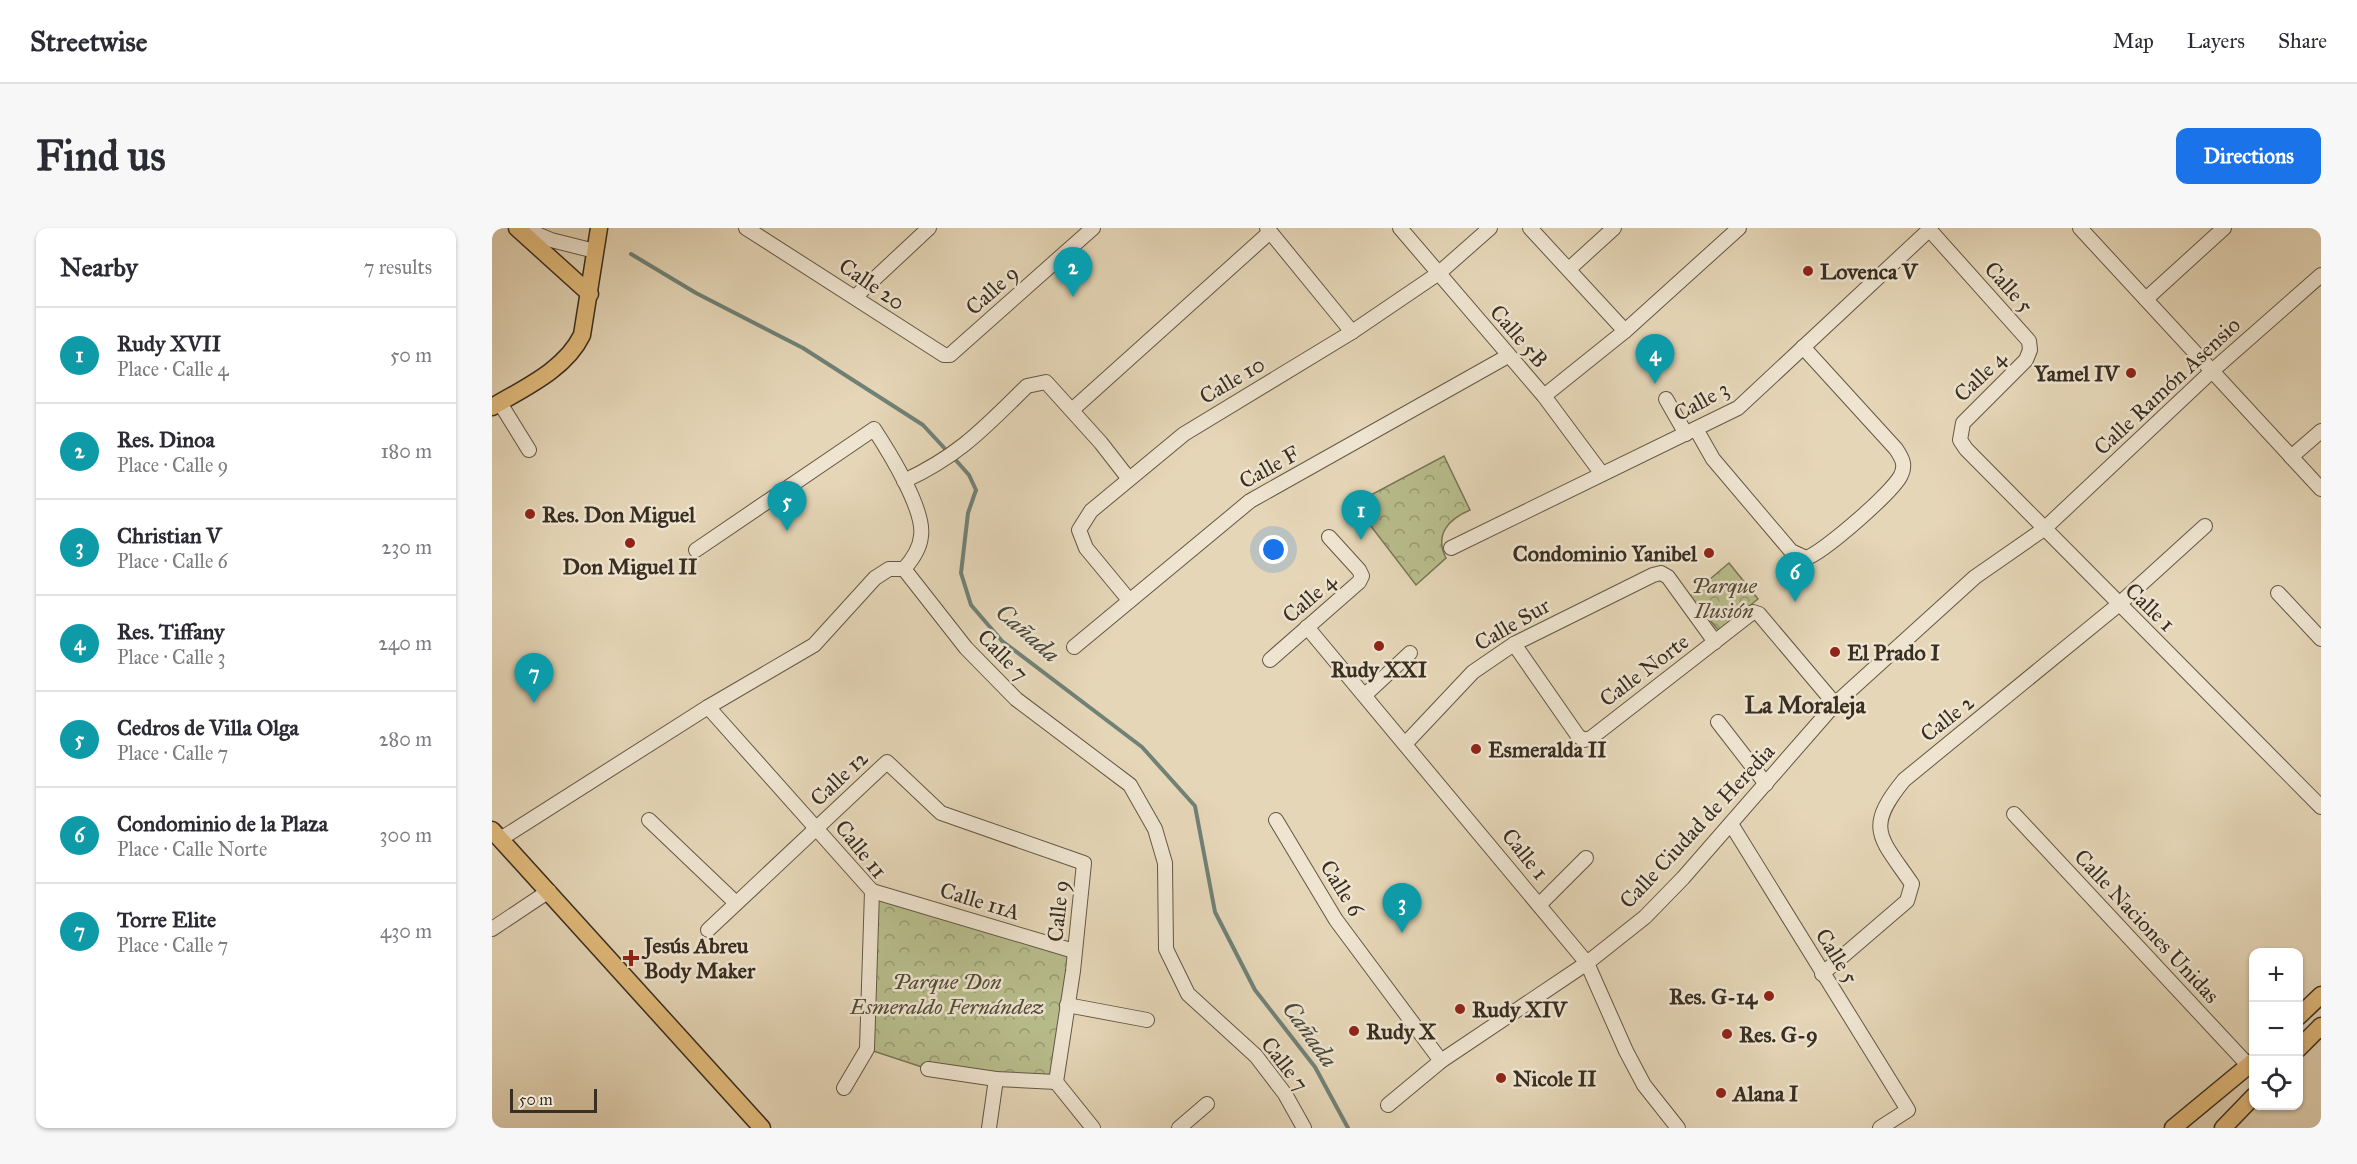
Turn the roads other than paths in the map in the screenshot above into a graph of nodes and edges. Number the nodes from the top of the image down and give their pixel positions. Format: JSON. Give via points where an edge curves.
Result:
{"nodes":[{"id":1,"x":518,"y":228,"type":"edge"},
{"id":2,"x":523,"y":228,"type":"edge"},
{"id":3,"x":599,"y":228,"type":"edge"},
{"id":4,"x":929,"y":228,"type":"edge"},
{"id":5,"x":1093,"y":228,"type":"edge"},
{"id":6,"x":1400,"y":228,"type":"edge"},
{"id":7,"x":1490,"y":228,"type":"edge"},
{"id":8,"x":1530,"y":228,"type":"edge"},
{"id":9,"x":1614,"y":228,"type":"edge"},
{"id":10,"x":1739,"y":228,"type":"edge"},
{"id":11,"x":2224,"y":228,"type":"edge"},
{"id":12,"x":1929,"y":229,"type":"edge"},
{"id":13,"x":2083,"y":229,"type":"edge"},
{"id":14,"x":755,"y":230,"type":"edge"},
{"id":15,"x":1268,"y":230,"type":"edge"},
{"id":16,"x":595,"y":251,"type":"junction"},
{"id":17,"x":1569,"y":269,"type":"junction"},
{"id":18,"x":1439,"y":273,"type":"junction"},
{"id":19,"x":2321,"y":275,"type":"edge"},
{"id":20,"x":590,"y":294,"type":"junction"},
{"id":21,"x":855,"y":297,"type":"junction"},
{"id":22,"x":2146,"y":299,"type":"junction"},
{"id":23,"x":1625,"y":331,"type":"junction"},
{"id":24,"x":1352,"y":332,"type":"junction"},
{"id":25,"x":1803,"y":347,"type":"junction"},
{"id":26,"x":2030,"y":350,"type":"joint"},
{"id":27,"x":944,"y":356,"type":"joint"},
{"id":28,"x":1508,"y":356,"type":"junction"},
{"id":29,"x":2212,"y":371,"type":"junction"},
{"id":30,"x":1544,"y":396,"type":"junction"},
{"id":31,"x":1666,"y":399,"type":"dead end"},
{"id":32,"x":496,"y":405,"type":"edge"},
{"id":33,"x":1072,"y":410,"type":"junction"},
{"id":34,"x":1691,"y":431,"type":"junction"},
{"id":35,"x":1959,"y":431,"type":"joint"},
{"id":36,"x":2321,"y":431,"type":"edge"},
{"id":37,"x":529,"y":450,"type":"dead end"},
{"id":38,"x":2291,"y":457,"type":"junction"},
{"id":39,"x":1602,"y":474,"type":"junction"},
{"id":40,"x":1129,"y":479,"type":"junction"},
{"id":41,"x":904,"y":481,"type":"junction"},
{"id":42,"x":2321,"y":489,"type":"edge"},
{"id":43,"x":2205,"y":526,"type":"dead end"},
{"id":44,"x":2044,"y":529,"type":"junction"},
{"id":45,"x":1329,"y":537,"type":"dead end"},
{"id":46,"x":1451,"y":548,"type":"dead end"},
{"id":47,"x":696,"y":550,"type":"dead end"},
{"id":48,"x":904,"y":569,"type":"junction"},
{"id":49,"x":2278,"y":593,"type":"dead end"},
{"id":50,"x":1129,"y":600,"type":"junction"},
{"id":51,"x":2118,"y":605,"type":"junction"},
{"id":52,"x":1307,"y":627,"type":"junction"},
{"id":53,"x":2321,"y":639,"type":"edge"},
{"id":54,"x":1715,"y":642,"type":"junction"},
{"id":55,"x":1514,"y":644,"type":"junction"},
{"id":56,"x":1074,"y":647,"type":"dead end"},
{"id":57,"x":1410,"y":653,"type":"dead end"},
{"id":58,"x":1270,"y":660,"type":"dead end"},
{"id":59,"x":1365,"y":695,"type":"junction"},
{"id":60,"x":1835,"y":704,"type":"junction"},
{"id":61,"x":708,"y":707,"type":"junction"},
{"id":62,"x":1718,"y":722,"type":"dead end"},
{"id":63,"x":1406,"y":743,"type":"junction"},
{"id":64,"x":1766,"y":784,"type":"junction"},
{"id":65,"x":2321,"y":807,"type":"edge"},
{"id":66,"x":2014,"y":814,"type":"dead end"},
{"id":67,"x":649,"y":820,"type":"dead end"},
{"id":68,"x":1276,"y":820,"type":"dead end"},
{"id":69,"x":1731,"y":824,"type":"junction"},
{"id":70,"x":816,"y":828,"type":"junction"},
{"id":71,"x":497,"y":834,"type":"edge"},
{"id":72,"x":1586,"y":858,"type":"dead end"},
{"id":73,"x":1084,"y":863,"type":"joint"},
{"id":74,"x":549,"y":891,"type":"junction"},
{"id":75,"x":873,"y":891,"type":"junction"},
{"id":76,"x":736,"y":903,"type":"junction"},
{"id":77,"x":1539,"y":905,"type":"junction"},
{"id":78,"x":492,"y":929,"type":"edge"},
{"id":79,"x":708,"y":930,"type":"dead end"},
{"id":80,"x":1074,"y":951,"type":"junction"},
{"id":81,"x":1587,"y":963,"type":"junction"},
{"id":82,"x":1822,"y":974,"type":"junction"},
{"id":83,"x":2321,"y":994,"type":"edge"},
{"id":84,"x":1067,"y":1005,"type":"junction"},
{"id":85,"x":2303,"y":1012,"type":"edge"},
{"id":86,"x":1147,"y":1020,"type":"dead end"},
{"id":87,"x":2321,"y":1026,"type":"edge"},
{"id":88,"x":2303,"y":1044,"type":"edge"},
{"id":89,"x":1441,"y":1061,"type":"junction"},
{"id":90,"x":2249,"y":1062,"type":"edge"},
{"id":91,"x":2249,"y":1066,"type":"edge"},
{"id":92,"x":928,"y":1069,"type":"dead end"},
{"id":93,"x":996,"y":1079,"type":"junction"},
{"id":94,"x":1056,"y":1082,"type":"junction"},
{"id":95,"x":844,"y":1088,"type":"dead end"},
{"id":96,"x":2249,"y":1100,"type":"edge"},
{"id":97,"x":1207,"y":1104,"type":"dead end"},
{"id":98,"x":1388,"y":1105,"type":"dead end"},
{"id":99,"x":762,"y":1128,"type":"edge"},
{"id":100,"x":989,"y":1128,"type":"edge"},
{"id":101,"x":1093,"y":1128,"type":"edge"},
{"id":102,"x":1179,"y":1128,"type":"edge"},
{"id":103,"x":1304,"y":1128,"type":"edge"},
{"id":104,"x":1678,"y":1128,"type":"edge"},
{"id":105,"x":1880,"y":1128,"type":"edge"},
{"id":106,"x":2173,"y":1128,"type":"edge"},
{"id":107,"x":2223,"y":1128,"type":"edge"}],
"edges":[{"from":1,"to":20,"type":"main road"},
{"from":2,"to":16,"type":"street"},
{"from":3,"to":16,"type":"main road"},
{"from":4,"to":21,"type":"street"},
{"from":5,"to":27,"type":"street","name":"Calle 9","via":[[950,355]]},
{"from":6,"to":18,"type":"street","name":"Calle 5B"},
{"from":7,"to":18,"type":"street","name":"Calle 10"},
{"from":8,"to":17,"type":"street"},
{"from":9,"to":17,"type":"street"},
{"from":10,"to":23,"type":"street"},
{"from":11,"to":22,"type":"street"},
{"from":12,"to":25,"type":"street","name":"Calle 3"},
{"from":12,"to":26,"type":"street","name":"Calle 5","via":[[2029,341]]},
{"from":13,"to":22,"type":"street"},
{"from":14,"to":21,"type":"street","name":"Calle 20"},
{"from":15,"to":24,"type":"street"},
{"from":15,"to":33,"type":"street"},
{"from":16,"to":20,"type":"main road"},
{"from":17,"to":23,"type":"street"},
{"from":18,"to":24,"type":"street","name":"Calle 10"},
{"from":18,"to":28,"type":"street","name":"Calle 5B"},
{"from":19,"to":29,"type":"street","name":"Calle Ramón Asensio"},
{"from":20,"to":32,"type":"main road","via":[[582,335],[575,349],[564,361]]},
{"from":21,"to":27,"type":"street","name":"Calle 20"},
{"from":22,"to":29,"type":"street"},
{"from":23,"to":30,"type":"street"},
{"from":24,"to":40,"type":"street","name":"Calle 10","via":[[1184,434]]},
{"from":25,"to":34,"type":"street","name":"Calle 3","via":[[1738,408]]},
{"from":25,"to":34,"type":"street","via":[[1896,449],[1904,467],[1894,486],[1823,550],[1806,558],[1791,551]]},
{"from":26,"to":35,"type":"street","name":"Calle 4","via":[[2019,369],[1970,414]]},
{"from":28,"to":30,"type":"street","name":"Calle 5B"},
{"from":28,"to":50,"type":"street","name":"Calle F","via":[[1250,501]]},
{"from":29,"to":38,"type":"street"},
{"from":29,"to":44,"type":"street","name":"Calle Ramón Asensio"},
{"from":30,"to":39,"type":"street","name":"Calle 5B"},
{"from":31,"to":34,"type":"street"},
{"from":32,"to":37,"type":"street"},
{"from":33,"to":40,"type":"street"},
{"from":33,"to":41,"type":"street","via":[[1046,382],[1027,386],[965,447]]},
{"from":34,"to":39,"type":"street","name":"Calle 3"},
{"from":35,"to":44,"type":"street","name":"Calle 1","via":[[1966,449]]},
{"from":36,"to":38,"type":"street"},
{"from":38,"to":42,"type":"street"},
{"from":39,"to":46,"type":"street","name":"Calle 3"},
{"from":40,"to":50,"type":"street","name":"Calle 10","via":[[1091,511],[1079,530],[1086,548]]},
{"from":41,"to":47,"type":"street","via":[[874,429]]},
{"from":41,"to":48,"type":"street","via":[[920,516],[921,536],[914,558]]},
{"from":43,"to":51,"type":"street","name":"Calle 2"},
{"from":44,"to":51,"type":"street","name":"Calle 1"},
{"from":44,"to":60,"type":"street","name":"Calle Ciudad de Heredia","via":[[1975,577]]},
{"from":45,"to":52,"type":"street","name":"Calle 4","via":[[1362,576]]},
{"from":48,"to":61,"type":"street","via":[[889,569],[874,578],[814,645]]},
{"from":48,"to":103,"type":"street","name":"Calle 7","via":[[966,648],[1016,699],[1130,785],[1155,829],[1165,863],[1166,950],[1188,994],[1256,1056],[1285,1094]]},
{"from":49,"to":53,"type":"street"},
{"from":50,"to":56,"type":"street","name":"Calle F"},
{"from":51,"to":65,"type":"street","name":"Calle 1"},
{"from":51,"to":82,"type":"street","name":"Calle 2","via":[[1932,756],[1885,803],[1881,833],[1912,884],[1911,892],[1907,901]]},
{"from":52,"to":58,"type":"street","name":"Calle 4"},
{"from":52,"to":59,"type":"street","name":"Calle 1"},
{"from":54,"to":55,"type":"street","name":"Calle Sur","via":[[1668,577],[1661,573]]},
{"from":54,"to":55,"type":"street","name":"Calle Norte","via":[[1584,740]]},
{"from":54,"to":60,"type":"street","name":"Calle Norte","via":[[1748,615],[1759,614]]},
{"from":55,"to":63,"type":"street","name":"Calle Sur","via":[[1473,672]]},
{"from":57,"to":59,"type":"street"},
{"from":59,"to":63,"type":"street","name":"Calle 1"},
{"from":60,"to":64,"type":"street","name":"Calle Ciudad de Heredia"},
{"from":61,"to":70,"type":"street","name":"Calle 11"},
{"from":61,"to":71,"type":"street"},
{"from":62,"to":64,"type":"street"},
{"from":63,"to":77,"type":"street","name":"Calle 1"},
{"from":64,"to":69,"type":"street","name":"Calle Ciudad de Heredia"},
{"from":66,"to":90,"type":"street","name":"Calle Naciones Unidas"},
{"from":67,"to":76,"type":"street"},
{"from":68,"to":89,"type":"street","name":"Calle 6","via":[[1336,920]]},
{"from":69,"to":81,"type":"street","name":"Calle Ciudad de Heredia","via":[[1645,917]]},
{"from":69,"to":82,"type":"street","name":"Calle 5"},
{"from":70,"to":73,"type":"street","name":"Calle 12","via":[[887,762],[941,813]]},
{"from":70,"to":75,"type":"street","name":"Calle 11"},
{"from":70,"to":76,"type":"street","name":"Calle 12"},
{"from":71,"to":74,"type":"main road"},
{"from":72,"to":77,"type":"street"},
{"from":73,"to":80,"type":"street","name":"Calle 9"},
{"from":74,"to":78,"type":"street"},
{"from":74,"to":99,"type":"main road"},
{"from":75,"to":80,"type":"street","name":"Calle 11A"},
{"from":75,"to":95,"type":"street","name":"Calle 11","via":[[867,1049]]},
{"from":76,"to":79,"type":"street","name":"Calle 12"},
{"from":77,"to":81,"type":"street","name":"Calle 1"},
{"from":80,"to":84,"type":"street","name":"Calle 9"},
{"from":81,"to":89,"type":"street","name":"Calle Ciudad de Heredia"},
{"from":81,"to":104,"type":"street","name":"Calle 1","via":[[1644,1085]]},
{"from":82,"to":105,"type":"street","name":"Calle 5","via":[[1908,1110]]},
{"from":83,"to":85,"type":"main road"},
{"from":84,"to":86,"type":"street"},
{"from":84,"to":94,"type":"street","name":"Calle 9"},
{"from":87,"to":88,"type":"main road"},
{"from":89,"to":98,"type":"street","name":"Calle Ciudad de Heredia"},
{"from":91,"to":106,"type":"main road"},
{"from":92,"to":93,"type":"street"},
{"from":93,"to":94,"type":"street"},
{"from":93,"to":100,"type":"street"},
{"from":94,"to":101,"type":"street"},
{"from":96,"to":107,"type":"main road"},
{"from":97,"to":102,"type":"street"}]}
